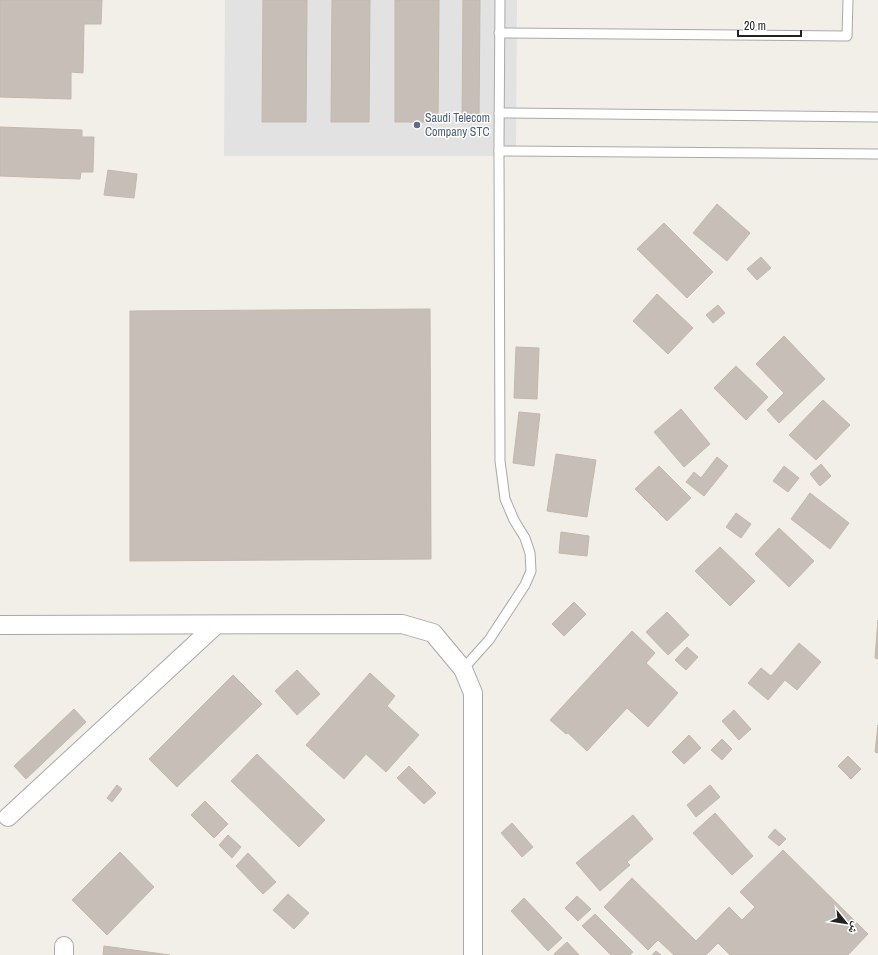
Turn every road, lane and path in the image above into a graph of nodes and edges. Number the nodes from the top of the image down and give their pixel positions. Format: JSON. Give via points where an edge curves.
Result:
{"nodes":[{"id":1,"x":500,"y":0,"type":"edge"},
{"id":2,"x":848,"y":0,"type":"edge"},
{"id":3,"x":500,"y":33,"type":"junction"},
{"id":4,"x":499,"y":113,"type":"junction"},
{"id":5,"x":878,"y":117,"type":"edge"},
{"id":6,"x":500,"y":151,"type":"junction"},
{"id":7,"x":878,"y":154,"type":"edge"},
{"id":8,"x":216,"y":624,"type":"junction"},
{"id":9,"x":0,"y":625,"type":"edge"},
{"id":10,"x":464,"y":669,"type":"junction"},
{"id":11,"x":8,"y":817,"type":"dead end"},
{"id":12,"x":473,"y":955,"type":"edge"}],
"edges":[{"from":1,"to":3,"type":"lane"},
{"from":2,"to":3,"type":"lane","via":[[847,36]]},
{"from":3,"to":4,"type":"lane"},
{"from":4,"to":5,"type":"lane"},
{"from":4,"to":6,"type":"lane"},
{"from":6,"to":7,"type":"lane"},
{"from":6,"to":10,"type":"lane","via":[[500,462],[505,499],[525,538],[530,553],[531,571],[525,585],[489,640]]},
{"from":8,"to":9,"type":"street"},
{"from":8,"to":10,"type":"street","via":[[402,624],[433,633]]},
{"from":8,"to":11,"type":"street"},
{"from":10,"to":12,"type":"street","via":[[473,692]]}]}
